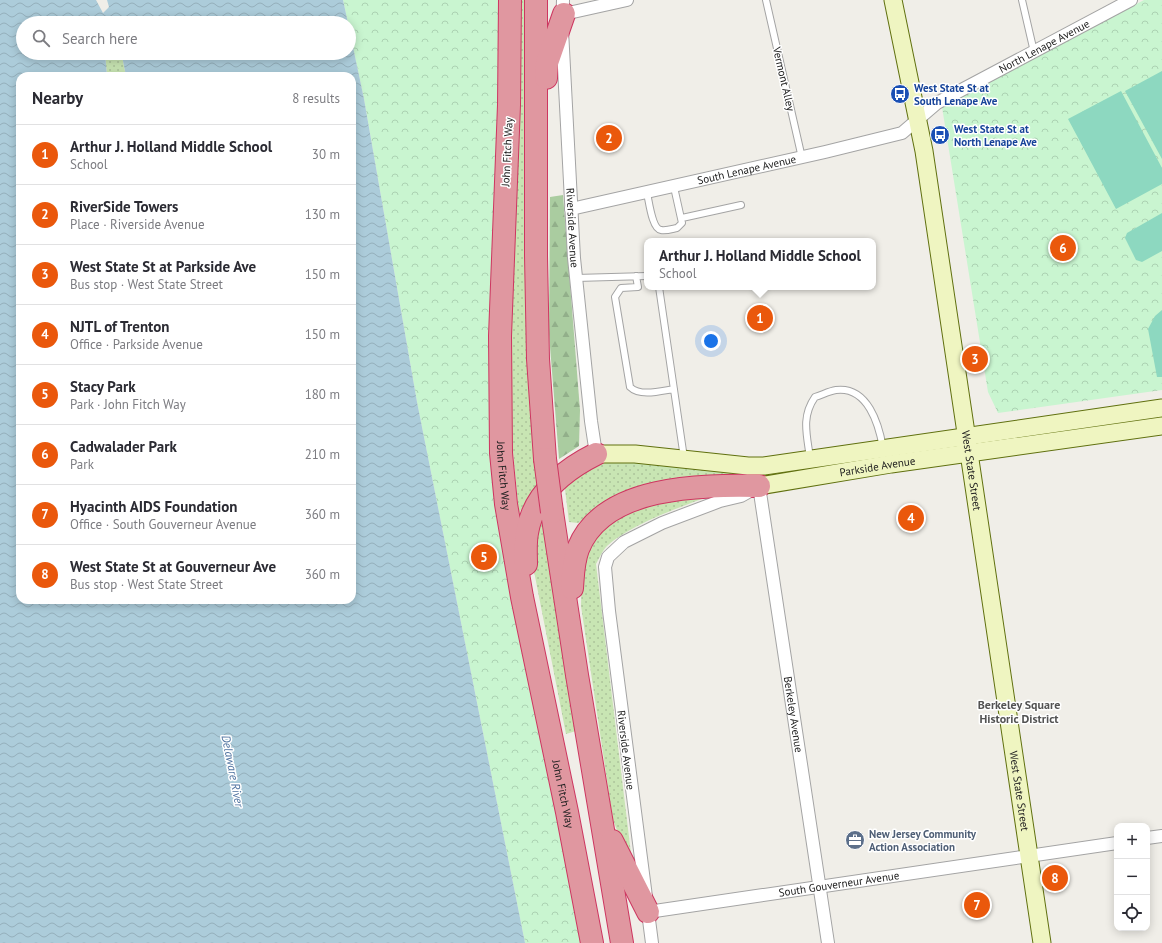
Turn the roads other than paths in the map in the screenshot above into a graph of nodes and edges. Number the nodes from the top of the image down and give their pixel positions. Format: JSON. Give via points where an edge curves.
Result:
{"nodes":[{"id":1,"x":510,"y":0,"type":"edge"},
{"id":2,"x":536,"y":0,"type":"edge"},
{"id":3,"x":627,"y":0,"type":"edge"},
{"id":4,"x":766,"y":0,"type":"edge"},
{"id":5,"x":893,"y":0,"type":"edge"},
{"id":6,"x":1022,"y":0,"type":"edge"},
{"id":7,"x":1131,"y":0,"type":"edge"},
{"id":8,"x":563,"y":7,"type":"edge"},
{"id":9,"x":1034,"y":52,"type":"junction"},
{"id":10,"x":918,"y":120,"type":"junction"},
{"id":11,"x":802,"y":158,"type":"junction"},
{"id":12,"x":536,"y":164,"type":"junction"},
{"id":13,"x":674,"y":187,"type":"junction"},
{"id":14,"x":647,"y":193,"type":"junction"},
{"id":15,"x":741,"y":205,"type":"dead end"},
{"id":16,"x":571,"y":209,"type":"junction"},
{"id":17,"x":682,"y":218,"type":"junction"},
{"id":18,"x":636,"y":276,"type":"junction"},
{"id":19,"x":644,"y":276,"type":"edge"},
{"id":20,"x":576,"y":278,"type":"junction"},
{"id":21,"x":659,"y":290,"type":"edge"},
{"id":22,"x":674,"y":389,"type":"junction"},
{"id":23,"x":1162,"y":408,"type":"edge"},
{"id":24,"x":1162,"y":426,"type":"edge"},
{"id":25,"x":965,"y":436,"type":"junction"},
{"id":26,"x":883,"y":448,"type":"junction"},
{"id":27,"x":596,"y":454,"type":"junction"},
{"id":28,"x":968,"y":454,"type":"junction"},
{"id":29,"x":684,"y":459,"type":"junction"},
{"id":30,"x":811,"y":459,"type":"junction"},
{"id":31,"x":759,"y":486,"type":"junction"},
{"id":32,"x":608,"y":557,"type":"joint"},
{"id":33,"x":569,"y":615,"type":"junction"},
{"id":34,"x":542,"y":693,"type":"junction"},
{"id":35,"x":602,"y":819,"type":"junction"},
{"id":36,"x":1162,"y":836,"type":"edge"},
{"id":37,"x":1150,"y":838,"type":"edge"},
{"id":38,"x":1114,"y":843,"type":"edge"},
{"id":39,"x":1029,"y":855,"type":"junction"},
{"id":40,"x":819,"y":885,"type":"junction"},
{"id":41,"x":648,"y":912,"type":"junction"},
{"id":42,"x":592,"y":943,"type":"edge"},
{"id":43,"x":622,"y":943,"type":"edge"},
{"id":44,"x":652,"y":943,"type":"edge"},
{"id":45,"x":828,"y":943,"type":"edge"},
{"id":46,"x":1042,"y":943,"type":"edge"}],
"edges":[{"from":1,"to":34,"type":"highway","name":"John Fitch Way","via":[[509,105],[500,336],[501,454],[506,504],[520,589]]},
{"from":2,"to":12,"type":"highway"},
{"from":3,"to":8,"type":"street"},
{"from":4,"to":11,"type":"lane","name":"Vermont Alley"},
{"from":5,"to":10,"type":"main road","name":"West State Street"},
{"from":6,"to":9,"type":"lane"},
{"from":7,"to":9,"type":"street","name":"North Lenape Avenue"},
{"from":8,"to":12,"type":"highway","via":[[547,63]]},
{"from":8,"to":16,"type":"street","name":"Riverside Avenue"},
{"from":9,"to":10,"type":"street","name":"North Lenape Avenue","via":[[937,103]]},
{"from":10,"to":11,"type":"street","name":"South Lenape Avenue","via":[[902,133]]},
{"from":10,"to":25,"type":"main road","name":"West State Street"},
{"from":11,"to":13,"type":"street","name":"South Lenape Avenue"},
{"from":12,"to":33,"type":"highway","bridge":true,"via":[[538,359],[545,460]]},
{"from":13,"to":14,"type":"street","name":"South Lenape Avenue"},
{"from":13,"to":17,"type":"lane"},
{"from":14,"to":16,"type":"street","name":"South Lenape Avenue"},
{"from":14,"to":17,"type":"lane","via":[[653,222],[660,230],[677,228],[682,223]]},
{"from":15,"to":17,"type":"lane"},
{"from":16,"to":20,"type":"street","name":"Riverside Avenue"},
{"from":18,"to":19,"type":"lane"},
{"from":18,"to":20,"type":"lane"},
{"from":18,"to":22,"type":"lane","via":[[638,287],[621,288],[615,297],[630,387],[642,393]]},
{"from":20,"to":27,"type":"street","name":"Riverside Avenue"},
{"from":21,"to":22,"type":"lane"},
{"from":22,"to":29,"type":"lane"},
{"from":23,"to":25,"type":"main road","name":"Parkside Avenue"},
{"from":24,"to":28,"type":"main road","name":"Parkside Avenue"},
{"from":25,"to":26,"type":"main road","name":"Parkside Avenue"},
{"from":25,"to":28,"type":"main road","name":"West State Street"},
{"from":26,"to":30,"type":"main road","name":"Parkside Avenue"},
{"from":26,"to":30,"type":"lane","via":[[869,407],[858,396],[837,390],[815,397],[806,412]]},
{"from":27,"to":29,"type":"main road","name":"Parkside Avenue","via":[[635,454]]},
{"from":27,"to":34,"type":"highway","via":[[561,475],[540,499],[527,533],[526,566]]},
{"from":28,"to":31,"type":"main road","name":"Parkside Avenue"},
{"from":28,"to":39,"type":"main road","name":"West State Street"},
{"from":29,"to":30,"type":"main road","name":"Parkside Avenue","via":[[748,466]]},
{"from":31,"to":32,"type":"street","name":"Parkside Avenue","via":[[741,496],[720,501],[662,523],[624,542]]},
{"from":31,"to":33,"type":"highway","via":[[719,485],[683,489],[647,496],[612,509],[591,528],[578,549],[574,562]]},
{"from":31,"to":40,"type":"street","name":"Berkeley Avenue"},
{"from":32,"to":41,"type":"street","name":"Riverside Avenue","via":[[605,567],[609,611]]},
{"from":33,"to":35,"type":"highway"},
{"from":34,"to":42,"type":"highway","name":"John Fitch Way"},
{"from":35,"to":41,"type":"highway"},
{"from":35,"to":43,"type":"highway"},
{"from":36,"to":37,"type":"street"},
{"from":38,"to":39,"type":"street","name":"South Gouverneur Avenue"},
{"from":39,"to":40,"type":"street","name":"South Gouverneur Avenue"},
{"from":39,"to":46,"type":"main road","name":"West State Street"},
{"from":40,"to":41,"type":"street","name":"South Gouverneur Avenue"},
{"from":40,"to":45,"type":"street","name":"Berkeley Avenue"},
{"from":41,"to":44,"type":"street","name":"Riverside Avenue"}]}
